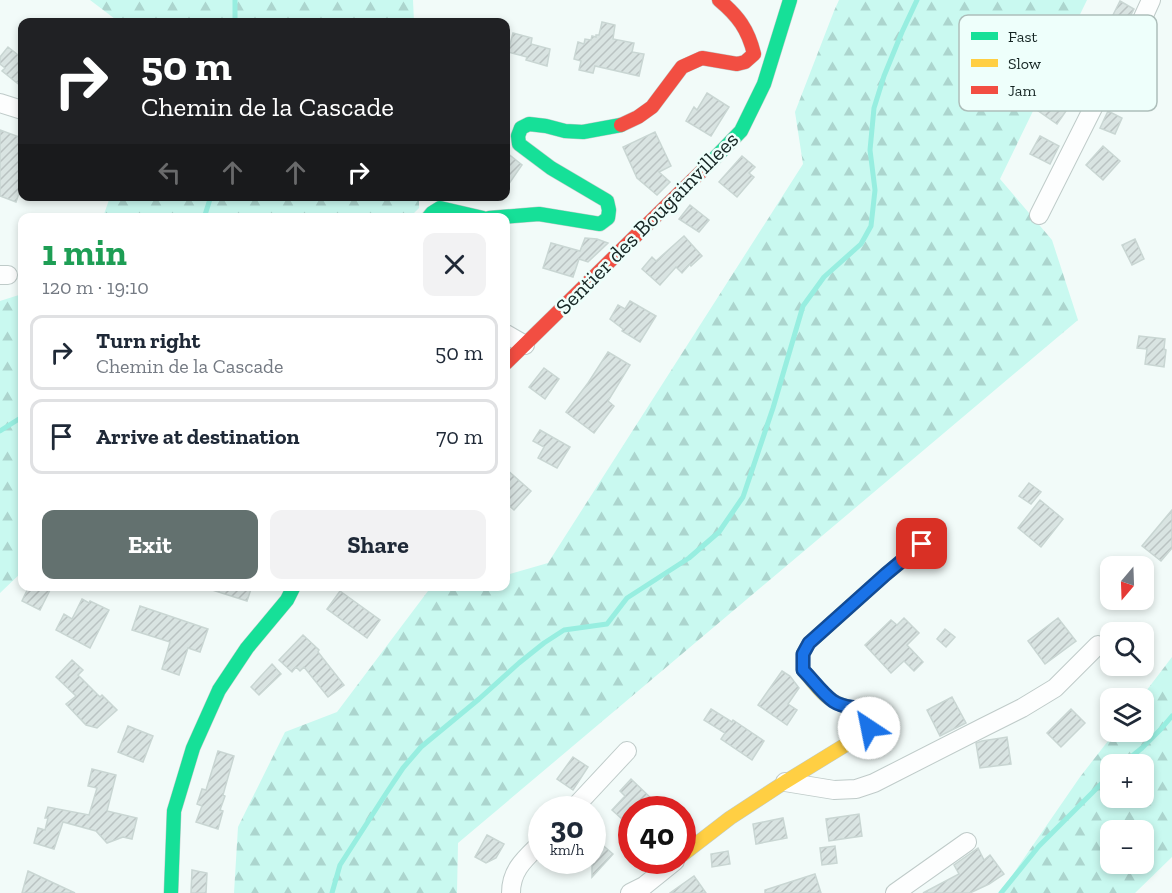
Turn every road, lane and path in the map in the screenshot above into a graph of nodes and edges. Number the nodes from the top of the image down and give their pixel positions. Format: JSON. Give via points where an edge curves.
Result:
{"nodes":[{"id":1,"x":719,"y":0,"type":"edge"},
{"id":2,"x":790,"y":0,"type":"edge"},
{"id":3,"x":1151,"y":0,"type":"edge"},
{"id":4,"x":1144,"y":15,"type":"edge"},
{"id":5,"x":754,"y":54,"type":"junction"},
{"id":6,"x":772,"y":54,"type":"junction"},
{"id":7,"x":0,"y":103,"type":"edge"},
{"id":8,"x":18,"y":109,"type":"edge"},
{"id":9,"x":1091,"y":111,"type":"edge"},
{"id":10,"x":432,"y":213,"type":"edge"},
{"id":11,"x":462,"y":213,"type":"edge"},
{"id":12,"x":1039,"y":214,"type":"dead end"},
{"id":13,"x":510,"y":216,"type":"edge"},
{"id":14,"x":510,"y":336,"type":"edge"},
{"id":15,"x":525,"y":345,"type":"junction"},
{"id":16,"x":510,"y":359,"type":"edge"},
{"id":17,"x":922,"y":544,"type":"dead end"},
{"id":18,"x":290,"y":593,"type":"edge"},
{"id":19,"x":1098,"y":645,"type":"dead end"},
{"id":20,"x":627,"y":751,"type":"dead end"},
{"id":21,"x":784,"y":782,"type":"junction"},
{"id":22,"x":585,"y":796,"type":"edge"},
{"id":23,"x":967,"y":842,"type":"dead end"},
{"id":24,"x":696,"y":844,"type":"edge"},
{"id":25,"x":528,"y":856,"type":"edge"},
{"id":26,"x":659,"y":874,"type":"edge"},
{"id":27,"x":171,"y":893,"type":"edge"},
{"id":28,"x":511,"y":893,"type":"edge"},
{"id":29,"x":630,"y":893,"type":"edge"},
{"id":30,"x":895,"y":893,"type":"edge"}],
"edges":[{"from":1,"to":5,"type":"main road","via":[[744,25]]},
{"from":2,"to":6,"type":"main road","name":"Sentier des Bougainvillees"},
{"from":3,"to":4,"type":"street"},
{"from":5,"to":6,"type":"street"},
{"from":5,"to":13,"type":"main road","via":[[737,64],[702,58],[682,67],[652,107],[622,125],[583,132],[529,124],[521,128],[519,144],[607,201],[609,210],[608,218],[600,224],[539,214]]},
{"from":6,"to":15,"type":"main road","name":"Sentier des Bougainvillees","via":[[764,84],[741,131]]},
{"from":7,"to":8,"type":"street"},
{"from":9,"to":12,"type":"street"},
{"from":10,"to":11,"type":"main road","via":[[440,208]]},
{"from":14,"to":15,"type":"street"},
{"from":15,"to":16,"type":"main road","name":"Sentier des Bougainvillees"},
{"from":17,"to":21,"type":"main road","via":[[809,643],[803,654],[803,670],[832,700],[866,711],[872,717],[869,728],[860,736]]},
{"from":18,"to":27,"type":"main road","via":[[219,690],[193,748],[174,811]]},
{"from":19,"to":21,"type":"street","via":[[1055,688],[1031,703],[874,783],[834,790]]},
{"from":20,"to":22,"type":"street"},
{"from":21,"to":24,"type":"main road"},
{"from":23,"to":30,"type":"street"},
{"from":25,"to":28,"type":"street","via":[[513,874]]},
{"from":26,"to":29,"type":"street"}]}
